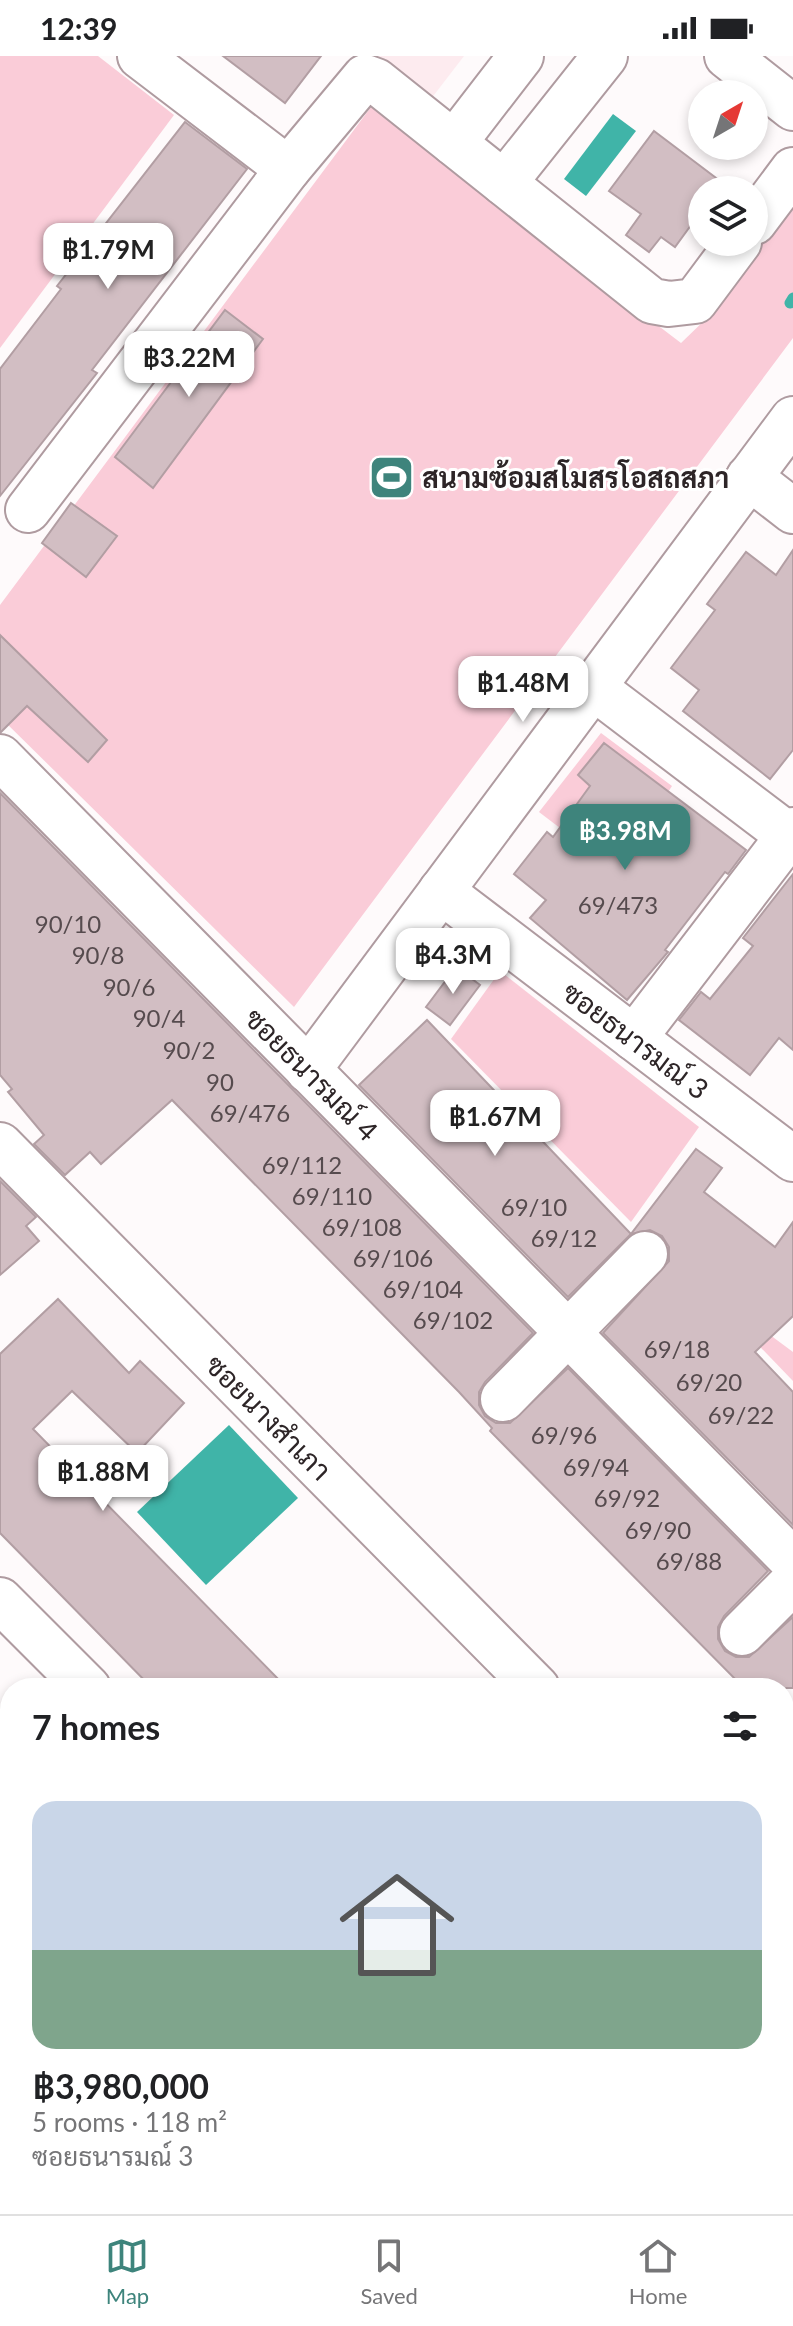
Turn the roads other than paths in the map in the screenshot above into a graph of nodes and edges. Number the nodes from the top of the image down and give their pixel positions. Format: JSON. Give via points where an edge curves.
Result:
{"nodes":[{"id":1,"x":140,"y":56,"type":"edge"},
{"id":2,"x":521,"y":56,"type":"edge"},
{"id":3,"x":605,"y":56,"type":"edge"},
{"id":4,"x":727,"y":56,"type":"edge"},
{"id":5,"x":793,"y":108,"type":"edge"},
{"id":6,"x":454,"y":143,"type":"junction"},
{"id":7,"x":288,"y":169,"type":"junction"},
{"id":8,"x":793,"y":170,"type":"edge"},
{"id":9,"x":504,"y":183,"type":"junction"},
{"id":10,"x":768,"y":203,"type":"edge"},
{"id":11,"x":729,"y":256,"type":"edge"},
{"id":12,"x":793,"y":419,"type":"edge"},
{"id":13,"x":749,"y":477,"type":"junction"},
{"id":14,"x":28,"y":510,"type":"dead end"},
{"id":15,"x":793,"y":511,"type":"edge"},
{"id":16,"x":593,"y":687,"type":"junction"},
{"id":17,"x":0,"y":757,"type":"edge"},
{"id":18,"x":792,"y":835,"type":"edge"},
{"id":19,"x":441,"y":891,"type":"junction"},
{"id":20,"x":634,"y":1038,"type":"junction"},
{"id":21,"x":308,"y":1070,"type":"junction"},
{"id":22,"x":0,"y":1145,"type":"edge"},
{"id":23,"x":793,"y":1159,"type":"edge"},
{"id":24,"x":645,"y":1254,"type":"dead end"},
{"id":25,"x":568,"y":1333,"type":"junction"},
{"id":26,"x":503,"y":1399,"type":"dead end"},
{"id":27,"x":793,"y":1561,"type":"edge"},
{"id":28,"x":793,"y":1582,"type":"edge"},
{"id":29,"x":0,"y":1600,"type":"edge"},
{"id":30,"x":742,"y":1633,"type":"dead end"},
{"id":31,"x":78,"y":1678,"type":"edge"},
{"id":32,"x":527,"y":1678,"type":"edge"}],
"edges":[{"from":1,"to":7,"type":"street"},
{"from":2,"to":6,"type":"street"},
{"from":3,"to":9,"type":"street"},
{"from":4,"to":5,"type":"street"},
{"from":6,"to":7,"type":"street","via":[[365,77]]},
{"from":6,"to":9,"type":"street"},
{"from":7,"to":14,"type":"street"},
{"from":8,"to":10,"type":"street"},
{"from":9,"to":11,"type":"street","via":[[652,301],[695,301]]},
{"from":12,"to":13,"type":"street"},
{"from":13,"to":15,"type":"street"},
{"from":13,"to":16,"type":"street"},
{"from":16,"to":18,"type":"street"},
{"from":16,"to":19,"type":"street"},
{"from":17,"to":21,"type":"street","name":"ซอยธนารมณ์ 4"},
{"from":18,"to":20,"type":"street"},
{"from":19,"to":20,"type":"street","name":"ซอยธนารมณ์ 3"},
{"from":19,"to":21,"type":"street"},
{"from":20,"to":23,"type":"street","name":"ซอยธนารมณ์ 3"},
{"from":21,"to":25,"type":"street","name":"ซอยธนารมณ์ 4"},
{"from":22,"to":32,"type":"street","name":"ซอยนางสำเภา"},
{"from":24,"to":25,"type":"street"},
{"from":25,"to":26,"type":"street"},
{"from":25,"to":27,"type":"street","name":"ซอยธนารมณ์ 4"},
{"from":28,"to":30,"type":"street"},
{"from":29,"to":31,"type":"street"}]}
